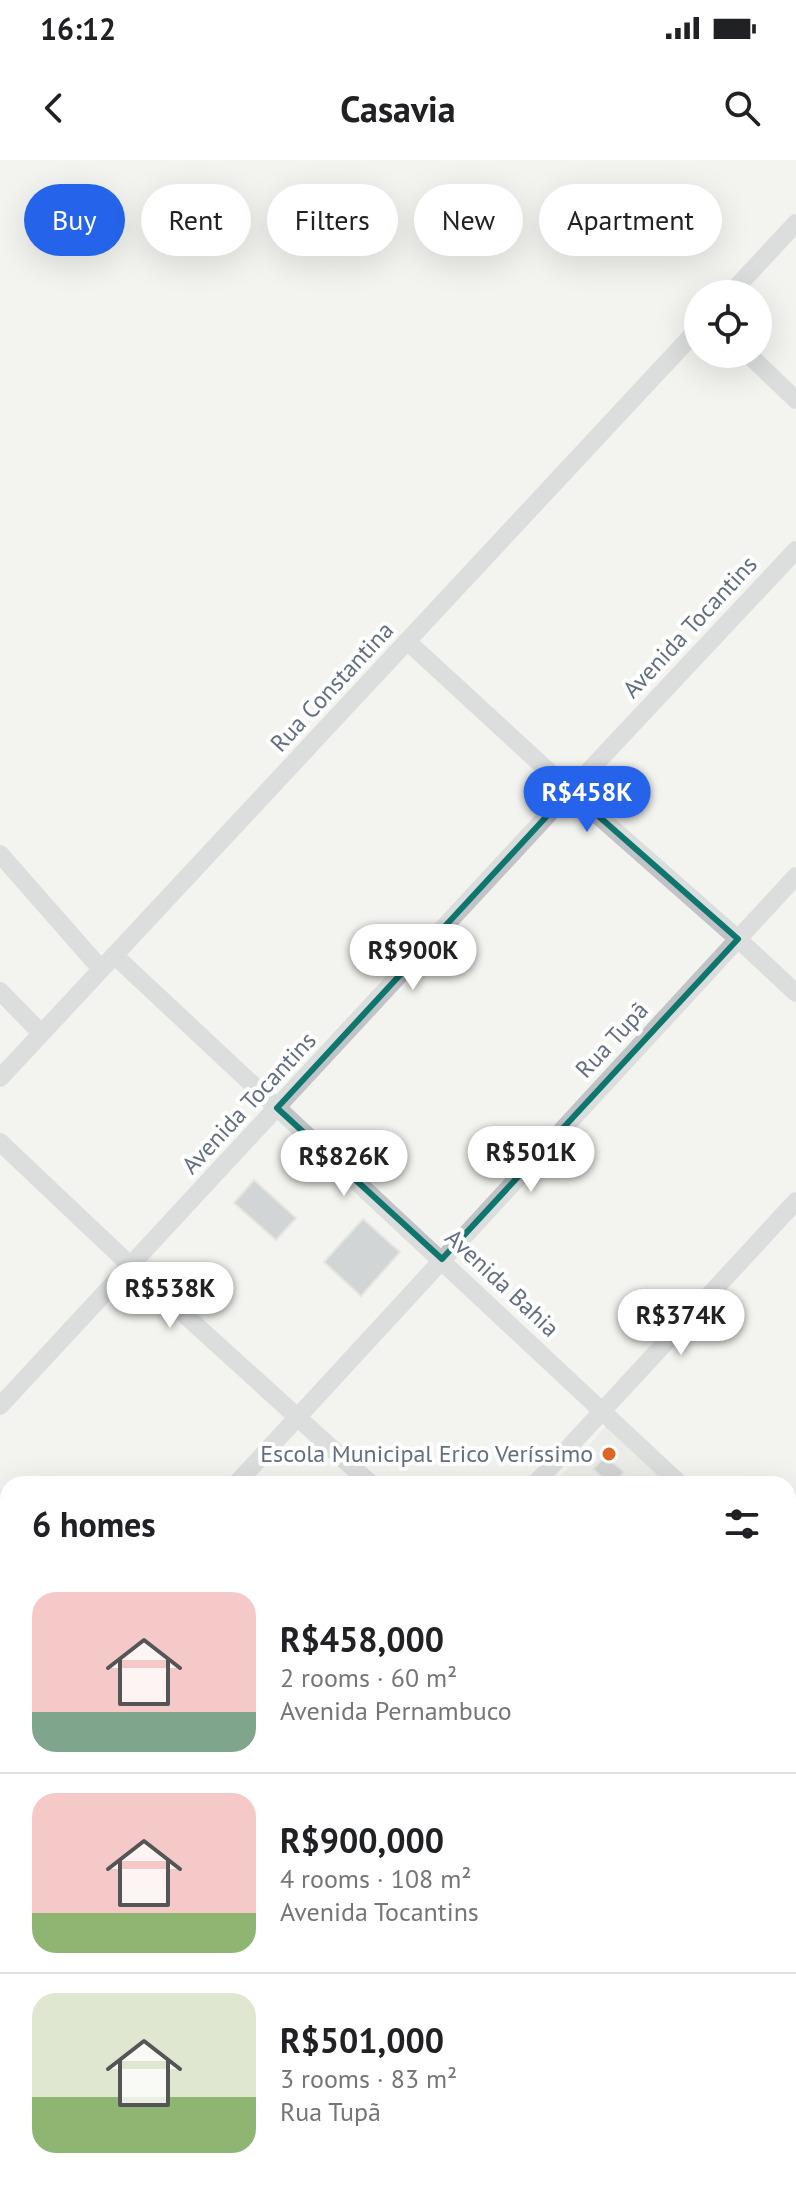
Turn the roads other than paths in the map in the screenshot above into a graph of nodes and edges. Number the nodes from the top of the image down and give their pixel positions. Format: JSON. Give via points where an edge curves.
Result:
{"nodes":[{"id":1,"x":794,"y":228,"type":"edge"},
{"id":2,"x":744,"y":280,"type":"edge"},
{"id":3,"x":684,"y":344,"type":"edge"},
{"id":4,"x":763,"y":368,"type":"edge"},
{"id":5,"x":796,"y":400,"type":"edge"},
{"id":6,"x":796,"y":550,"type":"edge"},
{"id":7,"x":408,"y":642,"type":"junction"},
{"id":8,"x":570,"y":791,"type":"junction"},
{"id":9,"x":0,"y":854,"type":"edge"},
{"id":10,"x":796,"y":876,"type":"edge"},
{"id":11,"x":738,"y":939,"type":"junction"},
{"id":12,"x":108,"y":962,"type":"junction"},
{"id":13,"x":0,"y":991,"type":"edge"},
{"id":14,"x":796,"y":993,"type":"edge"},
{"id":15,"x":41,"y":1033,"type":"junction"},
{"id":16,"x":0,"y":1078,"type":"edge"},
{"id":17,"x":277,"y":1108,"type":"junction"},
{"id":18,"x":0,"y":1142,"type":"edge"},
{"id":19,"x":796,"y":1201,"type":"edge"},
{"id":20,"x":442,"y":1259,"type":"junction"},
{"id":21,"x":131,"y":1266,"type":"junction"},
{"id":22,"x":0,"y":1406,"type":"edge"},
{"id":23,"x":602,"y":1411,"type":"junction"},
{"id":24,"x":299,"y":1417,"type":"junction"},
{"id":25,"x":244,"y":1476,"type":"edge"},
{"id":26,"x":362,"y":1476,"type":"edge"},
{"id":27,"x":542,"y":1476,"type":"edge"},
{"id":28,"x":671,"y":1476,"type":"edge"}],
"edges":[{"from":1,"to":2,"type":"street"},
{"from":3,"to":7,"type":"street","name":"Rua Constantina"},
{"from":4,"to":5,"type":"street"},
{"from":6,"to":8,"type":"street","name":"Avenida Tocantins"},
{"from":7,"to":8,"type":"street"},
{"from":7,"to":12,"type":"street","name":"Rua Constantina"},
{"from":8,"to":11,"type":"street"},
{"from":8,"to":17,"type":"street","name":"Avenida Tocantins"},
{"from":9,"to":12,"type":"street","name":"Avenida Bahia"},
{"from":10,"to":11,"type":"street","name":"Rua Tupã"},
{"from":11,"to":14,"type":"street"},
{"from":11,"to":20,"type":"street","name":"Rua Tupã"},
{"from":12,"to":15,"type":"street","name":"Rua Constantina"},
{"from":12,"to":17,"type":"street","name":"Avenida Bahia"},
{"from":13,"to":15,"type":"street"},
{"from":15,"to":16,"type":"street","name":"Rua Constantina"},
{"from":17,"to":20,"type":"street","name":"Avenida Bahia"},
{"from":17,"to":21,"type":"street","name":"Avenida Tocantins"},
{"from":18,"to":21,"type":"street"},
{"from":19,"to":23,"type":"street"},
{"from":20,"to":23,"type":"street","name":"Avenida Bahia"},
{"from":20,"to":24,"type":"street","name":"Rua Tupã"},
{"from":21,"to":22,"type":"street","name":"Avenida Tocantins"},
{"from":21,"to":24,"type":"street"},
{"from":23,"to":27,"type":"street"},
{"from":23,"to":28,"type":"street","name":"Avenida Bahia"},
{"from":24,"to":25,"type":"street","name":"Rua Tupã"},
{"from":24,"to":26,"type":"street"}]}
